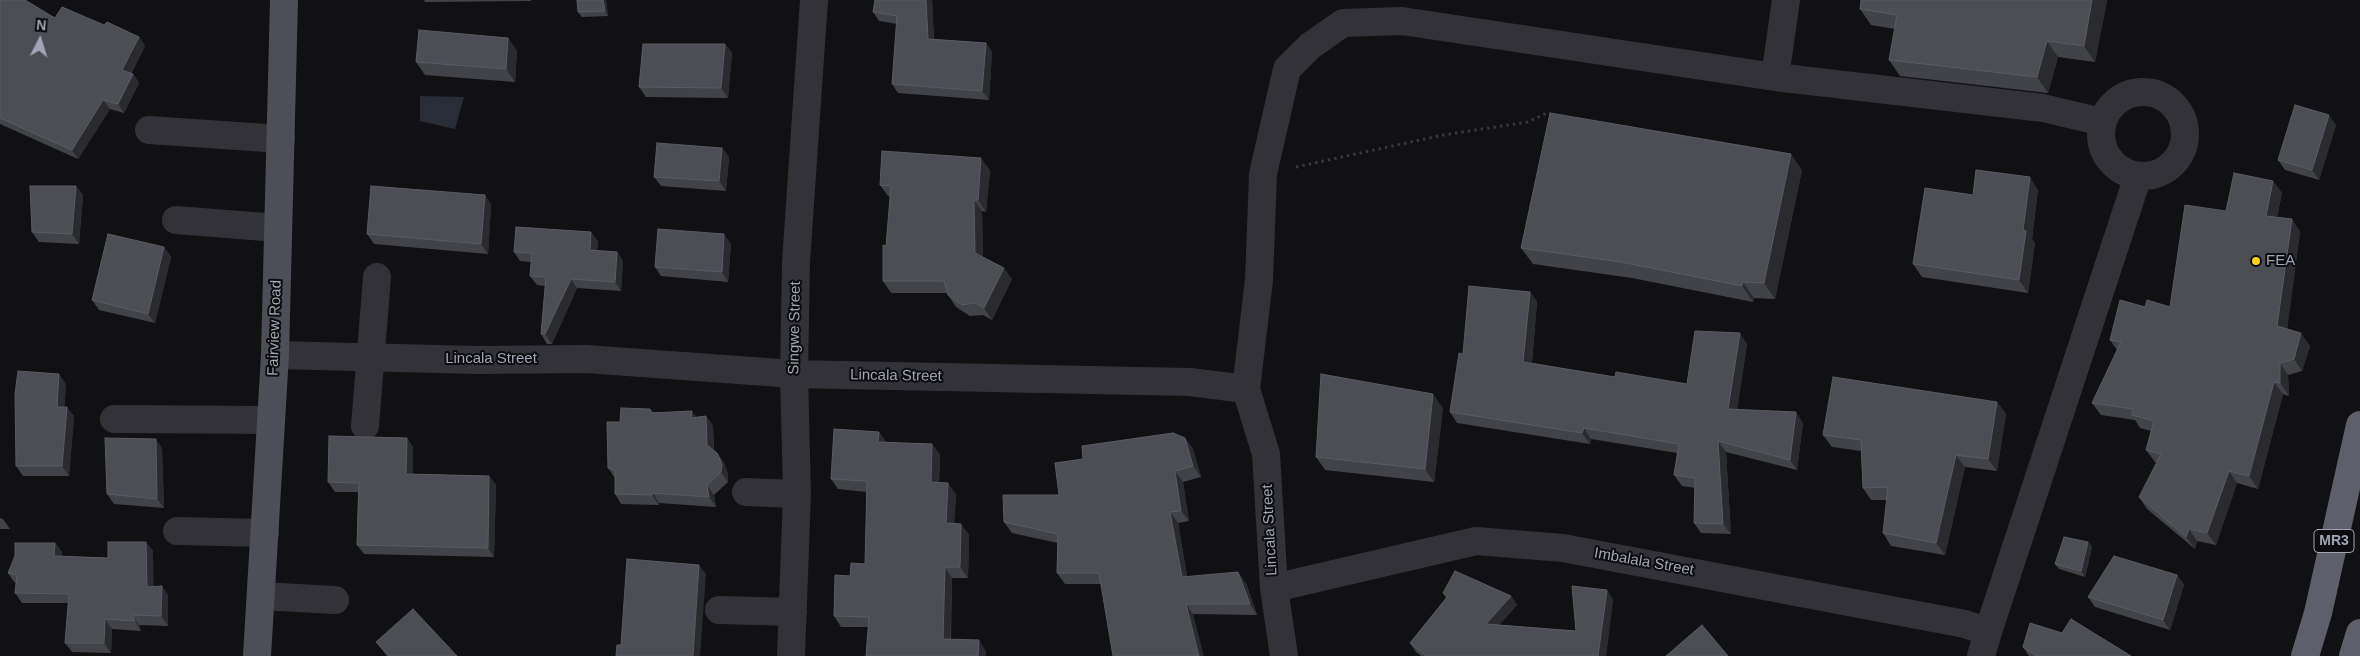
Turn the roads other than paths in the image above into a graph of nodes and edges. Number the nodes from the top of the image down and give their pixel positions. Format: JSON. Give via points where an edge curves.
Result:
{"nodes":[{"id":1,"x":284,"y":0,"type":"edge"},
{"id":2,"x":814,"y":0,"type":"edge"},
{"id":3,"x":1786,"y":0,"type":"edge"},
{"id":4,"x":1774,"y":78,"type":"junction"},
{"id":5,"x":2102,"y":122,"type":"junction"},
{"id":6,"x":149,"y":130,"type":"dead end"},
{"id":7,"x":281,"y":139,"type":"junction"},
{"id":8,"x":2138,"y":176,"type":"junction"},
{"id":9,"x":176,"y":220,"type":"dead end"},
{"id":10,"x":278,"y":228,"type":"junction"},
{"id":11,"x":377,"y":277,"type":"dead end"},
{"id":12,"x":274,"y":354,"type":"junction"},
{"id":13,"x":371,"y":356,"type":"junction"},
{"id":14,"x":794,"y":374,"type":"junction"},
{"id":15,"x":1246,"y":389,"type":"junction"},
{"id":16,"x":114,"y":419,"type":"dead end"},
{"id":17,"x":271,"y":420,"type":"junction"},
{"id":18,"x":2360,"y":425,"type":"edge"},
{"id":19,"x":365,"y":426,"type":"dead end"},
{"id":20,"x":746,"y":492,"type":"dead end"},
{"id":21,"x":797,"y":494,"type":"junction"},
{"id":22,"x":176,"y":531,"type":"dead end"},
{"id":23,"x":264,"y":533,"type":"junction"},
{"id":24,"x":1274,"y":588,"type":"junction"},
{"id":25,"x":260,"y":596,"type":"junction"},
{"id":26,"x":335,"y":600,"type":"dead end"},
{"id":27,"x":719,"y":610,"type":"dead end"},
{"id":28,"x":793,"y":612,"type":"junction"},
{"id":29,"x":2360,"y":633,"type":"edge"},
{"id":30,"x":1985,"y":644,"type":"edge"},
{"id":31,"x":257,"y":656,"type":"edge"},
{"id":32,"x":791,"y":656,"type":"edge"},
{"id":33,"x":1284,"y":656,"type":"edge"},
{"id":34,"x":2305,"y":656,"type":"edge"},
{"id":35,"x":2353,"y":656,"type":"edge"}],
"edges":[{"from":1,"to":7,"type":"main road","name":"Fairview Road"},
{"from":2,"to":14,"type":"street","name":"Singwe Street","via":[[796,262]]},
{"from":3,"to":4,"type":"street"},
{"from":4,"to":5,"type":"street","via":[[2044,108]]},
{"from":4,"to":15,"type":"street","via":[[1402,21],[1344,23],[1310,46],[1287,69],[1263,174],[1259,280]]},
{"from":5,"to":8,"type":"street","via":[[2104,151],[2125,172]]},
{"from":5,"to":8,"type":"street","via":[[2119,99],[2132,93],[2162,96],[2174,105],[2182,117],[2184,146],[2167,169],[2153,175]]},
{"from":6,"to":7,"type":"street"},
{"from":7,"to":10,"type":"main road","name":"Fairview Road"},
{"from":8,"to":30,"type":"street"},
{"from":9,"to":10,"type":"street"},
{"from":10,"to":12,"type":"main road","name":"Fairview Road"},
{"from":11,"to":13,"type":"street"},
{"from":12,"to":13,"type":"street","name":"Lincala Street"},
{"from":12,"to":17,"type":"main road","name":"Fairview Road"},
{"from":13,"to":14,"type":"street","name":"Lincala Street","via":[[478,360],[586,359]]},
{"from":13,"to":19,"type":"street"},
{"from":14,"to":15,"type":"street","name":"Lincala Street","via":[[1190,382]]},
{"from":14,"to":21,"type":"street","name":"Singwe Street"},
{"from":15,"to":24,"type":"street","name":"Lincala Street","via":[[1266,454]]},
{"from":16,"to":17,"type":"street"},
{"from":17,"to":23,"type":"main road","name":"Fairview Road"},
{"from":18,"to":34,"type":"highway","number":"MR3","via":[[2318,613]]},
{"from":20,"to":21,"type":"street"},
{"from":21,"to":28,"type":"street","name":"Singwe Street"},
{"from":22,"to":23,"type":"street"},
{"from":23,"to":25,"type":"main road","name":"Fairview Road"},
{"from":24,"to":30,"type":"street","name":"Imbalala Street","via":[[1476,541],[1563,548],[1965,624]]},
{"from":24,"to":33,"type":"street","name":"Lincala Street"},
{"from":25,"to":26,"type":"street"},
{"from":25,"to":31,"type":"main road","name":"Fairview Road"},
{"from":27,"to":28,"type":"street"},
{"from":28,"to":32,"type":"street","name":"Singwe Street"},
{"from":29,"to":35,"type":"highway"}]}
